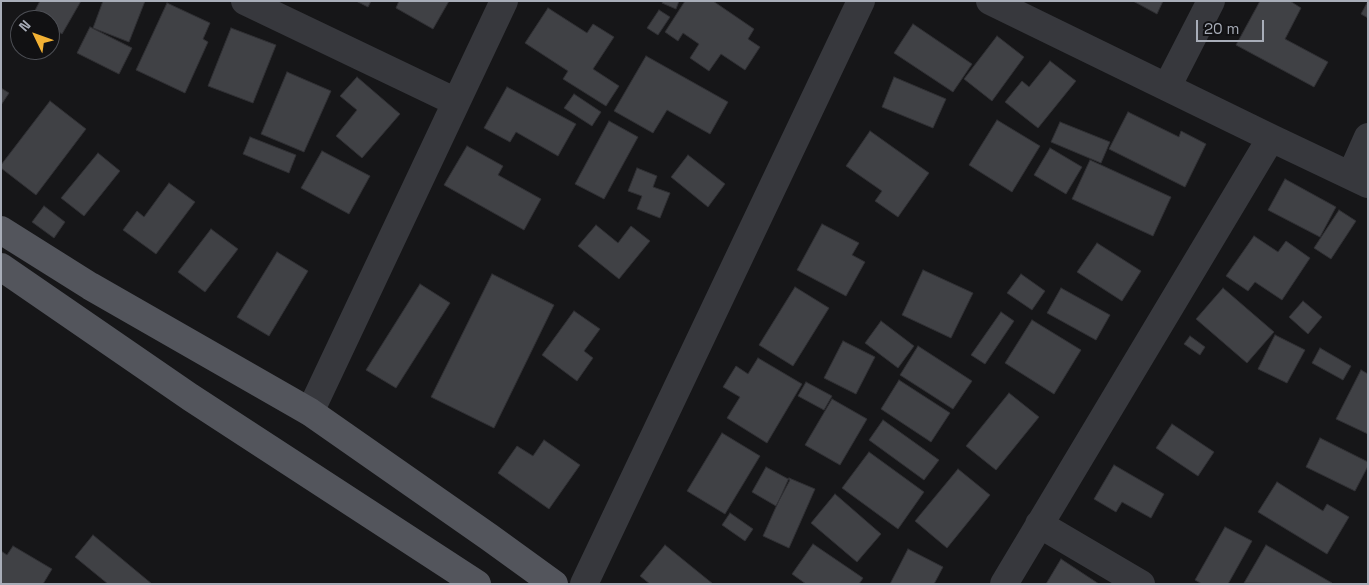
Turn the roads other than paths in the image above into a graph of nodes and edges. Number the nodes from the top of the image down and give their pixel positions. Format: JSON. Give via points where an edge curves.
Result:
{"nodes":[{"id":1,"x":245,"y":1,"type":"edge"},
{"id":2,"x":504,"y":1,"type":"edge"},
{"id":3,"x":861,"y":1,"type":"edge"},
{"id":4,"x":990,"y":1,"type":"edge"},
{"id":5,"x":1211,"y":1,"type":"edge"},
{"id":6,"x":1167,"y":88,"type":"junction"},
{"id":7,"x":456,"y":102,"type":"junction"},
{"id":8,"x":1368,"y":137,"type":"edge"},
{"id":9,"x":1271,"y":138,"type":"junction"},
{"id":10,"x":1359,"y":179,"type":"edge"},
{"id":11,"x":1,"y":230,"type":"edge"},
{"id":12,"x":1,"y":267,"type":"edge"},
{"id":13,"x":310,"y":412,"type":"junction"},
{"id":14,"x":1040,"y":524,"type":"junction"},
{"id":15,"x":476,"y":584,"type":"edge"},
{"id":16,"x":554,"y":584,"type":"edge"},
{"id":17,"x":584,"y":584,"type":"edge"},
{"id":18,"x":1004,"y":584,"type":"edge"},
{"id":19,"x":1140,"y":584,"type":"edge"}],
"edges":[{"from":1,"to":7,"type":"street"},
{"from":2,"to":7,"type":"street"},
{"from":3,"to":17,"type":"street"},
{"from":4,"to":6,"type":"street"},
{"from":5,"to":6,"type":"street"},
{"from":6,"to":9,"type":"street"},
{"from":7,"to":13,"type":"street"},
{"from":8,"to":10,"type":"street"},
{"from":9,"to":10,"type":"street"},
{"from":9,"to":14,"type":"street"},
{"from":11,"to":13,"type":"main road","via":[[90,286]]},
{"from":12,"to":15,"type":"main road","via":[[190,398]]},
{"from":13,"to":16,"type":"main road"},
{"from":14,"to":18,"type":"street"},
{"from":14,"to":19,"type":"street"}]}
